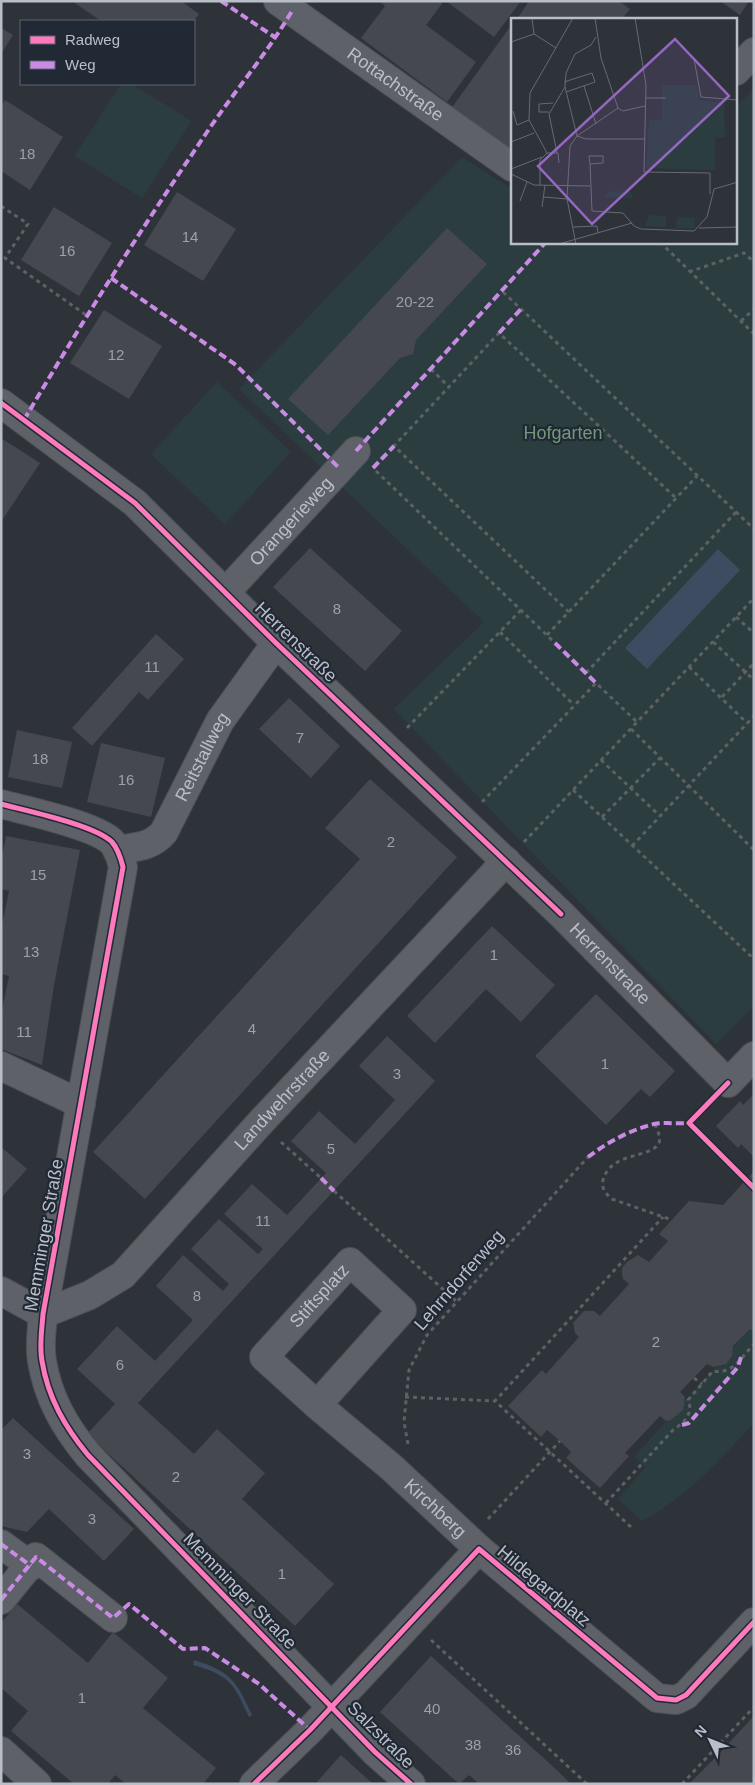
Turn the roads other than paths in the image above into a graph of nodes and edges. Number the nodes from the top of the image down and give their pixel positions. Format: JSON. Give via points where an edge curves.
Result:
{"nodes":[{"id":1,"x":278,"y":1,"type":"edge"},
{"id":2,"x":754,"y":52,"type":"edge"},
{"id":3,"x":738,"y":69,"type":"edge"},
{"id":4,"x":511,"y":166,"type":"edge"},
{"id":5,"x":1,"y":403,"type":"edge"},
{"id":6,"x":356,"y":451,"type":"road end"},
{"id":7,"x":226,"y":592,"type":"junction"},
{"id":8,"x":276,"y":643,"type":"junction"},
{"id":9,"x":1,"y":804,"type":"edge"},
{"id":10,"x":117,"y":850,"type":"junction"},
{"id":11,"x":506,"y":861,"type":"junction"},
{"id":12,"x":754,"y":1056,"type":"edge"},
{"id":13,"x":1,"y":1066,"type":"edge"},
{"id":14,"x":81,"y":1104,"type":"junction"},
{"id":15,"x":1,"y":1291,"type":"edge"},
{"id":16,"x":43,"y":1314,"type":"junction"},
{"id":17,"x":317,"y":1405,"type":"junction"},
{"id":18,"x":391,"y":1467,"type":"joint"},
{"id":19,"x":1,"y":1544,"type":"edge"},
{"id":20,"x":474,"y":1544,"type":"junction"},
{"id":21,"x":30,"y":1566,"type":"junction"},
{"id":22,"x":1,"y":1600,"type":"edge"},
{"id":23,"x":113,"y":1618,"type":"dead end"},
{"id":24,"x":754,"y":1622,"type":"edge"},
{"id":25,"x":332,"y":1706,"type":"junction"},
{"id":26,"x":1,"y":1751,"type":"edge"},
{"id":27,"x":37,"y":1784,"type":"edge"},
{"id":28,"x":254,"y":1784,"type":"edge"},
{"id":29,"x":411,"y":1784,"type":"edge"}],
"edges":[{"from":1,"to":4,"type":"street","name":"Rottachstraße"},
{"from":2,"to":3,"type":"street"},
{"from":5,"to":7,"type":"street","name":"Herrenstraße","via":[[135,503]]},
{"from":6,"to":7,"type":"street","name":"Orangerieweg"},
{"from":7,"to":8,"type":"street","name":"Herrenstraße"},
{"from":8,"to":10,"type":"street","name":"Reitstallweg","via":[[220,722],[161,836],[148,844]]},
{"from":8,"to":11,"type":"street","name":"Herrenstraße"},
{"from":9,"to":10,"type":"street","via":[[85,828],[104,836]]},
{"from":10,"to":14,"type":"street","name":"Memminger Straße","via":[[123,868],[122,877]]},
{"from":11,"to":12,"type":"street","name":"Herrenstraße","via":[[728,1083]]},
{"from":11,"to":16,"type":"street","name":"Landwehrstraße","via":[[260,1123],[123,1275],[90,1295]]},
{"from":13,"to":14,"type":"street"},
{"from":14,"to":16,"type":"street","name":"Memminger Straße"},
{"from":15,"to":16,"type":"street"},
{"from":16,"to":25,"type":"street","name":"Memminger Straße","via":[[41,1359],[56,1408],[69,1431],[88,1455]]},
{"from":17,"to":17,"type":"street","name":"Stiftsplatz","via":[[402,1310],[350,1262],[264,1357]]},
{"from":17,"to":18,"type":"street","name":"Stiftsplatz"},
{"from":18,"to":20,"type":"street","name":"Kirchberg"},
{"from":19,"to":21,"type":"street"},
{"from":20,"to":24,"type":"street","name":"Hildegardplatz","via":[[657,1698],[676,1700],[686,1695]]},
{"from":20,"to":25,"type":"street","name":"Hildegardplatz","via":[[410,1621]]},
{"from":21,"to":22,"type":"street"},
{"from":21,"to":23,"type":"street","via":[[36,1557]]},
{"from":25,"to":28,"type":"street","name":"Hildegardplatz"},
{"from":25,"to":29,"type":"street","name":"Salzstraße","via":[[375,1752]]},
{"from":26,"to":27,"type":"street"}]}
